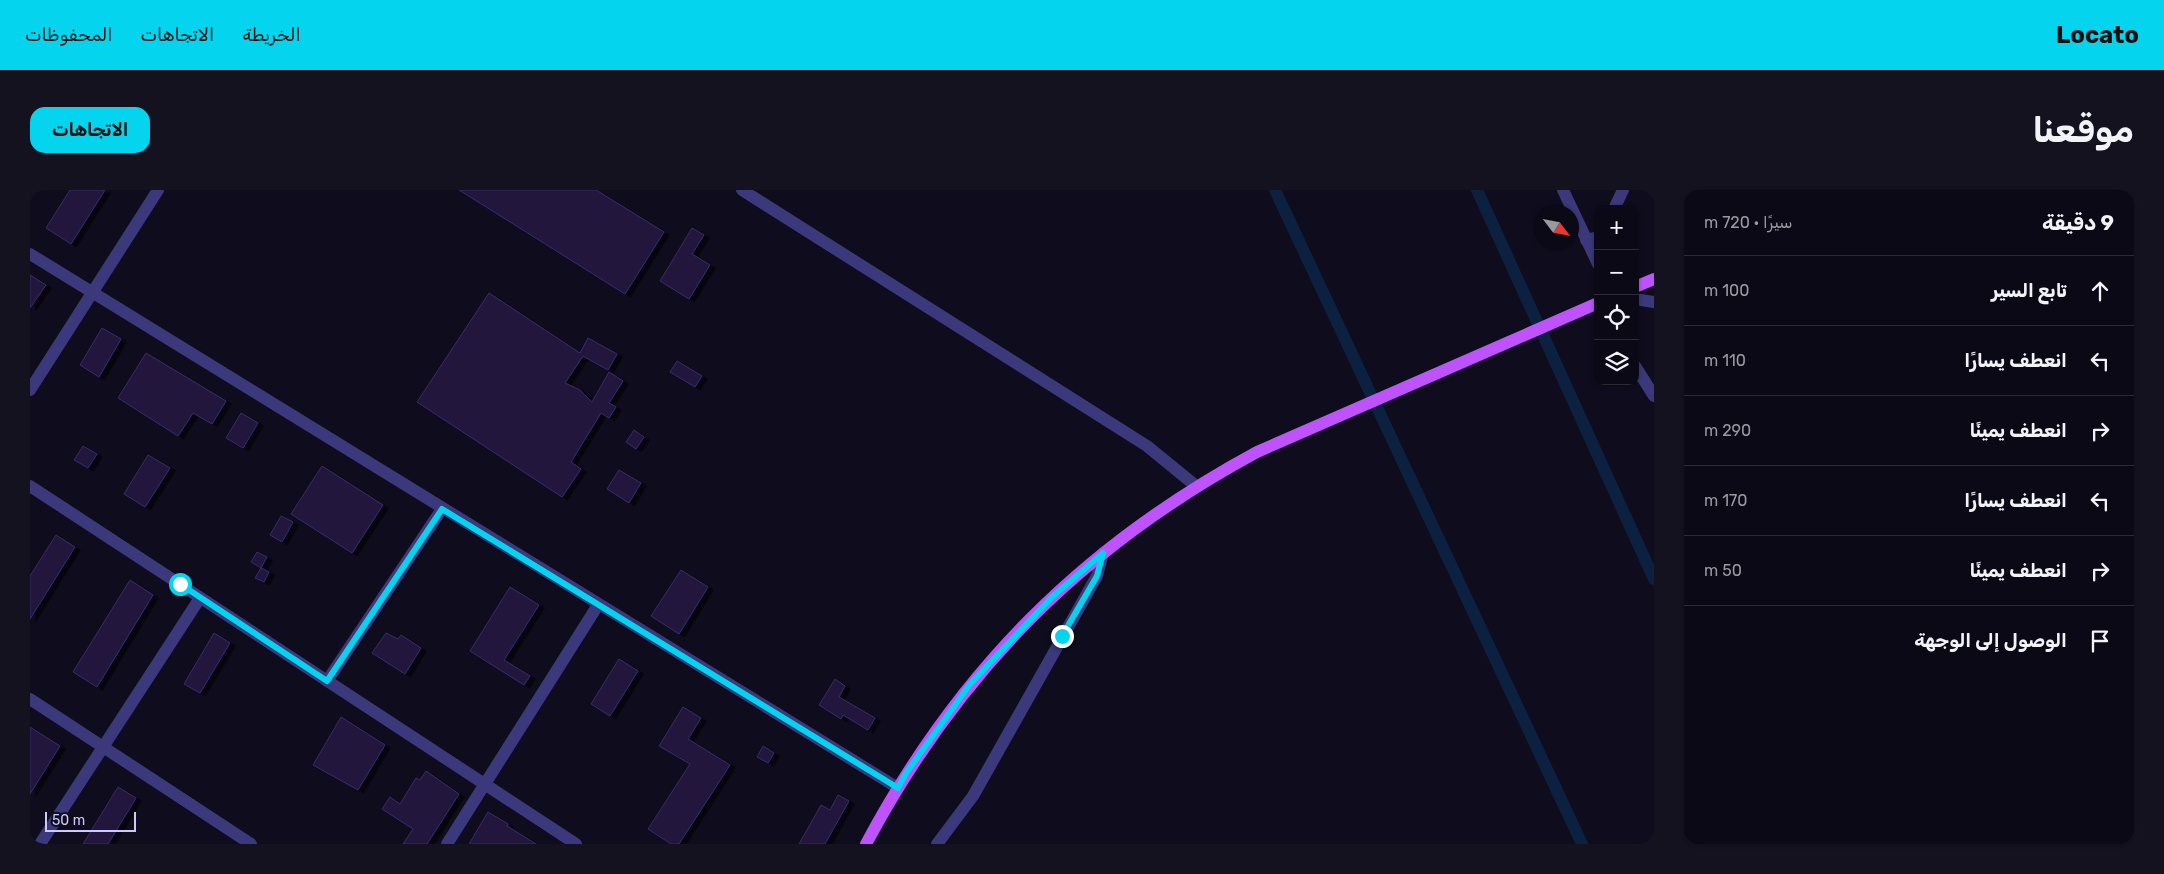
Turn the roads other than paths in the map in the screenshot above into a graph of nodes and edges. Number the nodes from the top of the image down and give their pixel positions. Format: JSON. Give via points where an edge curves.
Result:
{"nodes":[{"id":1,"x":158,"y":190,"type":"edge"},
{"id":2,"x":742,"y":190,"type":"edge"},
{"id":3,"x":1563,"y":190,"type":"edge"},
{"id":4,"x":1623,"y":190,"type":"edge"},
{"id":5,"x":1616,"y":205,"type":"edge"},
{"id":6,"x":1592,"y":238,"type":"edge"},
{"id":7,"x":30,"y":254,"type":"edge"},
{"id":8,"x":1654,"y":279,"type":"edge"},
{"id":9,"x":1639,"y":285,"type":"edge"},
{"id":10,"x":92,"y":293,"type":"junction"},
{"id":11,"x":1639,"y":300,"type":"edge"},
{"id":12,"x":1654,"y":302,"type":"edge"},
{"id":13,"x":1594,"y":305,"type":"edge"},
{"id":14,"x":1639,"y":372,"type":"edge"},
{"id":15,"x":30,"y":390,"type":"edge"},
{"id":16,"x":1654,"y":396,"type":"edge"},
{"id":17,"x":30,"y":486,"type":"edge"},
{"id":18,"x":1196,"y":486,"type":"junction"},
{"id":19,"x":442,"y":509,"type":"junction"},
{"id":20,"x":1103,"y":553,"type":"junction"},
{"id":21,"x":200,"y":598,"type":"junction"},
{"id":22,"x":598,"y":605,"type":"junction"},
{"id":23,"x":327,"y":681,"type":"junction"},
{"id":24,"x":30,"y":699,"type":"edge"},
{"id":25,"x":103,"y":747,"type":"junction"},
{"id":26,"x":485,"y":784,"type":"junction"},
{"id":27,"x":898,"y":788,"type":"junction"},
{"id":28,"x":40,"y":844,"type":"edge"},
{"id":29,"x":252,"y":844,"type":"edge"},
{"id":30,"x":447,"y":844,"type":"edge"},
{"id":31,"x":576,"y":844,"type":"edge"},
{"id":32,"x":866,"y":844,"type":"edge"},
{"id":33,"x":937,"y":844,"type":"edge"}],
"edges":[{"from":1,"to":10,"type":"street"},
{"from":2,"to":18,"type":"street","via":[[1147,446]]},
{"from":3,"to":6,"type":"street"},
{"from":4,"to":5,"type":"street"},
{"from":7,"to":10,"type":"street"},
{"from":8,"to":9,"type":"main road"},
{"from":10,"to":15,"type":"street"},
{"from":10,"to":19,"type":"street"},
{"from":11,"to":12,"type":"street"},
{"from":13,"to":18,"type":"main road","via":[[1257,452]]},
{"from":14,"to":16,"type":"street"},
{"from":17,"to":21,"type":"street"},
{"from":18,"to":20,"type":"main road"},
{"from":19,"to":22,"type":"street"},
{"from":19,"to":23,"type":"street"},
{"from":20,"to":27,"type":"main road","via":[[1052,597],[970,684]]},
{"from":20,"to":33,"type":"street","via":[[1097,576],[973,796]]},
{"from":21,"to":23,"type":"street"},
{"from":21,"to":25,"type":"street"},
{"from":22,"to":26,"type":"street"},
{"from":22,"to":27,"type":"street"},
{"from":23,"to":26,"type":"street"},
{"from":24,"to":25,"type":"street"},
{"from":25,"to":28,"type":"street"},
{"from":25,"to":29,"type":"street"},
{"from":26,"to":30,"type":"street"},
{"from":26,"to":31,"type":"street"},
{"from":27,"to":32,"type":"main road"}]}
